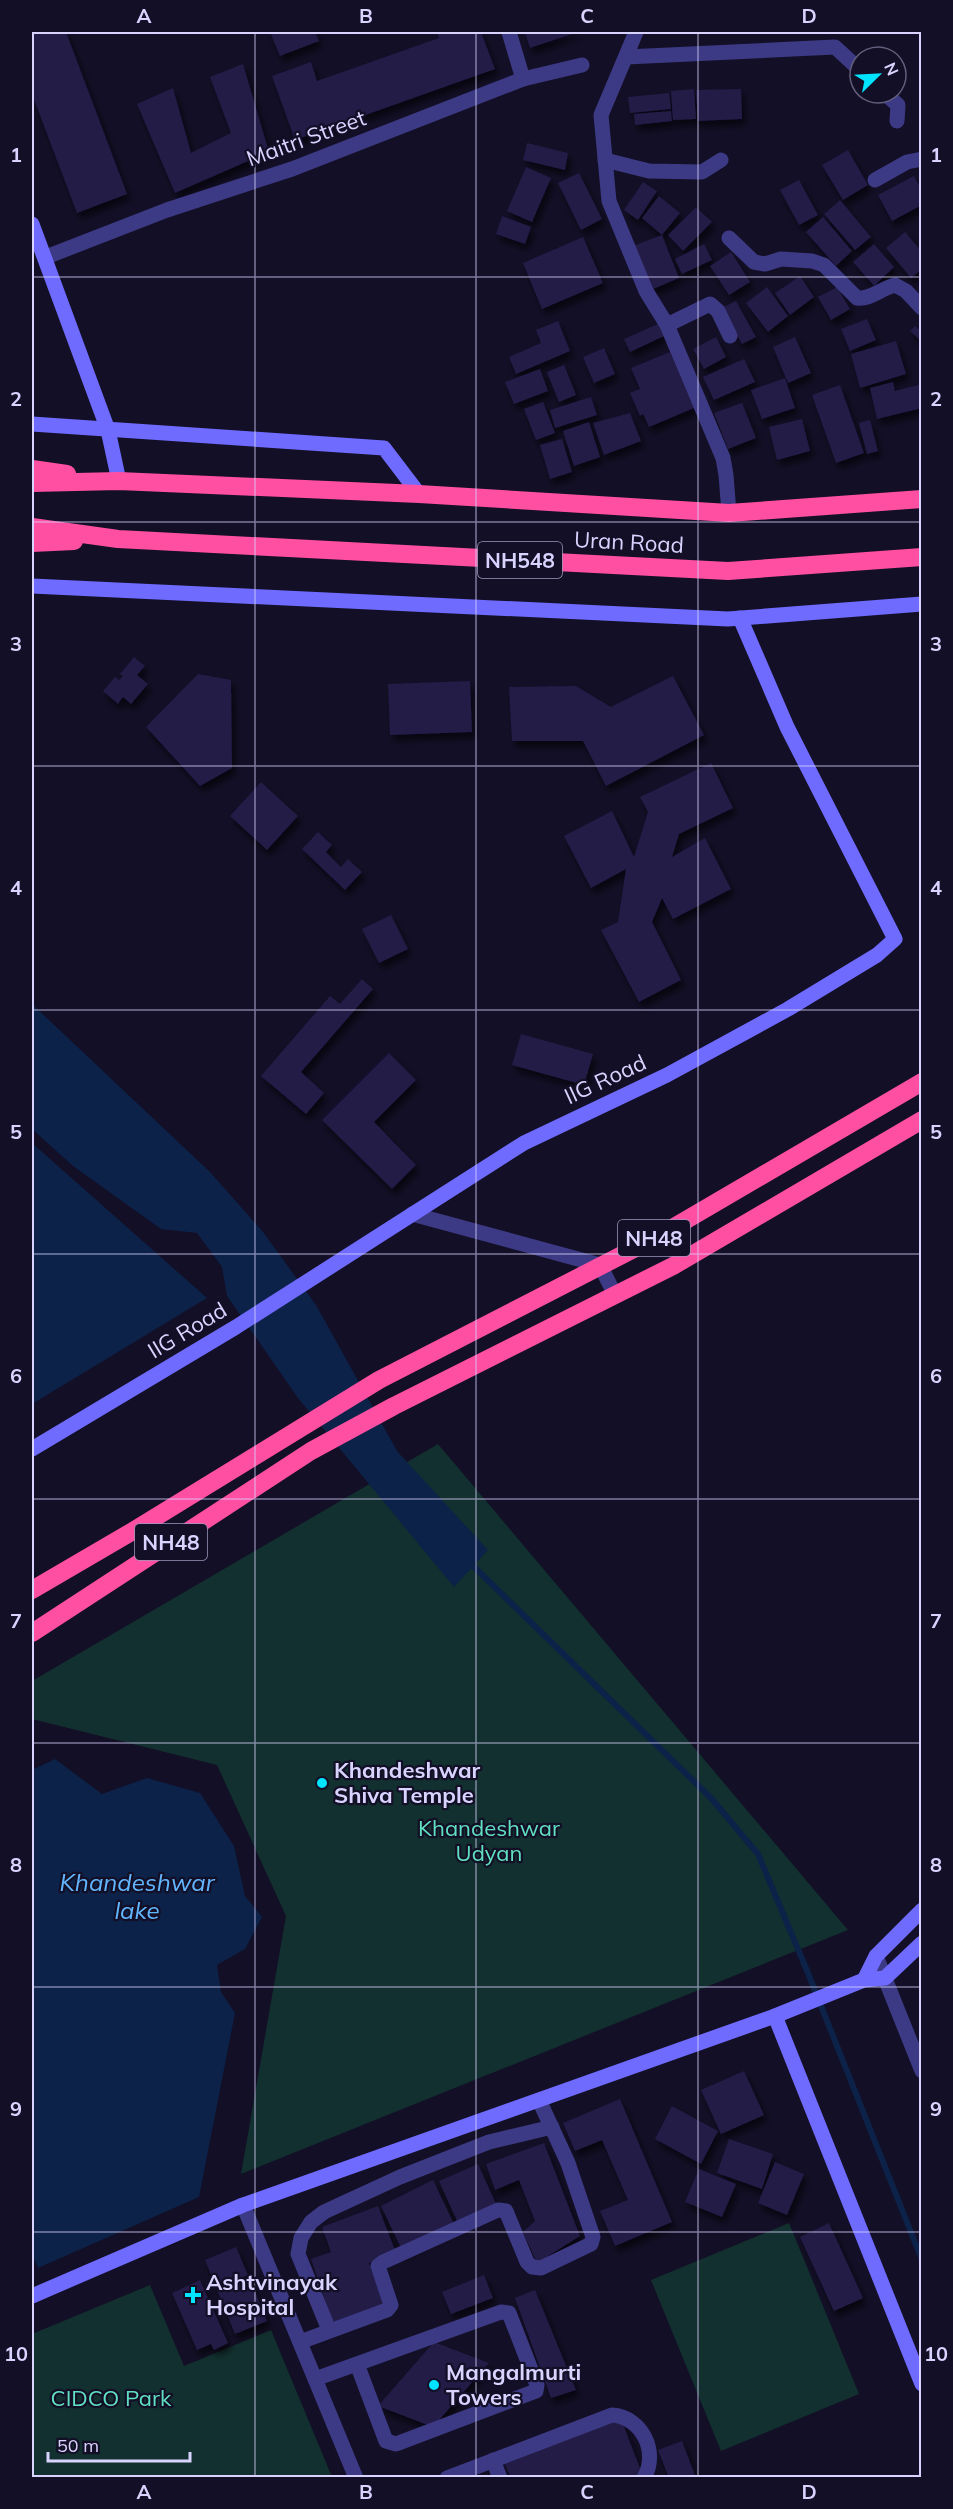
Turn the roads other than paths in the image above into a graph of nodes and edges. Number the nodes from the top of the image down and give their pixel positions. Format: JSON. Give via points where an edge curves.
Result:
{"nodes":[{"id":1,"x":509,"y":32,"type":"edge"},
{"id":2,"x":636,"y":32,"type":"edge"},
{"id":3,"x":626,"y":57,"type":"junction"},
{"id":4,"x":848,"y":58,"type":"edge"},
{"id":5,"x":582,"y":64,"type":"dead end"},
{"id":6,"x":523,"y":79,"type":"junction"},
{"id":7,"x":898,"y":105,"type":"edge"},
{"id":8,"x":897,"y":121,"type":"dead end"},
{"id":9,"x":921,"y":159,"type":"edge"},
{"id":10,"x":605,"y":160,"type":"junction"},
{"id":11,"x":721,"y":160,"type":"dead end"},
{"id":12,"x":875,"y":180,"type":"dead end"},
{"id":13,"x":32,"y":224,"type":"edge"},
{"id":14,"x":729,"y":238,"type":"dead end"},
{"id":15,"x":46,"y":257,"type":"junction"},
{"id":16,"x":921,"y":308,"type":"edge"},
{"id":17,"x":667,"y":325,"type":"junction"},
{"id":18,"x":730,"y":336,"type":"dead end"},
{"id":19,"x":32,"y":424,"type":"edge"},
{"id":20,"x":108,"y":430,"type":"junction"},
{"id":21,"x":32,"y":469,"type":"edge"},
{"id":22,"x":119,"y":482,"type":"junction"},
{"id":23,"x":32,"y":483,"type":"edge"},
{"id":24,"x":419,"y":494,"type":"junction"},
{"id":25,"x":921,"y":500,"type":"edge"},
{"id":26,"x":729,"y":513,"type":"junction"},
{"id":27,"x":32,"y":527,"type":"edge"},
{"id":28,"x":118,"y":539,"type":"junction"},
{"id":29,"x":32,"y":543,"type":"edge"},
{"id":30,"x":921,"y":557,"type":"edge"},
{"id":31,"x":32,"y":586,"type":"edge"},
{"id":32,"x":921,"y":604,"type":"edge"},
{"id":33,"x":740,"y":618,"type":"junction"},
{"id":34,"x":921,"y":1082,"type":"edge"},
{"id":35,"x":921,"y":1120,"type":"edge"},
{"id":36,"x":412,"y":1214,"type":"junction"},
{"id":37,"x":600,"y":1265,"type":"junction"},
{"id":38,"x":615,"y":1295,"type":"junction"},
{"id":39,"x":32,"y":1449,"type":"edge"},
{"id":40,"x":32,"y":1590,"type":"edge"},
{"id":41,"x":32,"y":1633,"type":"edge"},
{"id":42,"x":921,"y":1910,"type":"edge"},
{"id":43,"x":921,"y":1943,"type":"edge"},
{"id":44,"x":876,"y":1956,"type":"junction"},
{"id":45,"x":885,"y":1978,"type":"junction"},
{"id":46,"x":864,"y":1980,"type":"junction"},
{"id":47,"x":775,"y":2016,"type":"junction"},
{"id":48,"x":915,"y":2038,"type":"edge"},
{"id":49,"x":921,"y":2071,"type":"edge"},
{"id":50,"x":539,"y":2100,"type":"junction"},
{"id":51,"x":552,"y":2127,"type":"junction"},
{"id":52,"x":243,"y":2205,"type":"junction"},
{"id":53,"x":32,"y":2296,"type":"edge"},
{"id":54,"x":329,"y":2330,"type":"junction"},
{"id":55,"x":300,"y":2342,"type":"junction"},
{"id":56,"x":357,"y":2364,"type":"junction"},
{"id":57,"x":315,"y":2379,"type":"junction"},
{"id":58,"x":921,"y":2384,"type":"edge"},
{"id":59,"x":493,"y":2460,"type":"junction"},
{"id":60,"x":356,"y":2478,"type":"edge"},
{"id":61,"x":447,"y":2478,"type":"edge"},
{"id":62,"x":500,"y":2478,"type":"edge"},
{"id":63,"x":644,"y":2478,"type":"edge"}],
"edges":[{"from":1,"to":6,"type":"street"},
{"from":2,"to":3,"type":"street"},
{"from":3,"to":4,"type":"street","via":[[836,47]]},
{"from":3,"to":10,"type":"street","via":[[601,115]]},
{"from":5,"to":6,"type":"street","name":"Maitri Street"},
{"from":6,"to":15,"type":"street","name":"Maitri Street","via":[[292,169],[167,210]]},
{"from":7,"to":8,"type":"street"},
{"from":9,"to":12,"type":"street","via":[[907,162]]},
{"from":10,"to":11,"type":"street","via":[[649,171],[702,172]]},
{"from":10,"to":17,"type":"street","via":[[609,201],[646,291]]},
{"from":13,"to":15,"type":"street"},
{"from":14,"to":16,"type":"street","via":[[754,262],[812,261],[824,265],[857,298],[865,299],[895,285]]},
{"from":15,"to":20,"type":"street"},
{"from":17,"to":18,"type":"street","via":[[710,304],[718,310]]},
{"from":17,"to":26,"type":"street","via":[[723,458]]},
{"from":19,"to":20,"type":"street"},
{"from":20,"to":22,"type":"street"},
{"from":20,"to":24,"type":"street","via":[[384,448]]},
{"from":21,"to":22,"type":"highway","name":"Uran Road"},
{"from":22,"to":23,"type":"highway","name":"Uran Road"},
{"from":22,"to":24,"type":"highway","name":"Uran Road"},
{"from":24,"to":26,"type":"highway","name":"Uran Road"},
{"from":25,"to":26,"type":"highway","name":"Uran Road"},
{"from":27,"to":28,"type":"highway","name":"Uran Road","number":"NH548"},
{"from":28,"to":29,"type":"highway","name":"Uran Road","number":"NH548"},
{"from":28,"to":30,"type":"highway","name":"Uran Road","number":"NH548","via":[[728,571]]},
{"from":31,"to":33,"type":"street"},
{"from":32,"to":33,"type":"street"},
{"from":33,"to":36,"type":"street","name":"IIG Road","via":[[787,727],[896,939],[877,955],[788,1009],[667,1075],[524,1143]]},
{"from":34,"to":37,"type":"highway","number":"NH48","via":[[657,1237]]},
{"from":35,"to":38,"type":"highway","number":"NH48","via":[[673,1266]]},
{"from":36,"to":37,"type":"street"},
{"from":36,"to":39,"type":"street","name":"IIG Road","via":[[236,1327]]},
{"from":37,"to":38,"type":"street"},
{"from":37,"to":40,"type":"highway","number":"NH48","via":[[379,1380]]},
{"from":38,"to":41,"type":"highway","number":"NH48","via":[[311,1451]]},
{"from":42,"to":44,"type":"street"},
{"from":43,"to":45,"type":"street"},
{"from":44,"to":45,"type":"street"},
{"from":44,"to":46,"type":"street"},
{"from":45,"to":46,"type":"street"},
{"from":45,"to":48,"type":"street"},
{"from":46,"to":47,"type":"street"},
{"from":47,"to":50,"type":"street"},
{"from":47,"to":58,"type":"street"},
{"from":48,"to":49,"type":"street"},
{"from":50,"to":51,"type":"street"},
{"from":50,"to":52,"type":"street"},
{"from":51,"to":54,"type":"street","via":[[489,2142],[400,2177],[324,2212],[311,2222],[301,2238],[298,2254]]},
{"from":51,"to":54,"type":"street","via":[[593,2237],[591,2244],[541,2268],[532,2267],[506,2211],[498,2210],[383,2262],[378,2266],[391,2305],[387,2310]]},
{"from":52,"to":53,"type":"street"},
{"from":52,"to":55,"type":"street"},
{"from":54,"to":55,"type":"street"},
{"from":55,"to":57,"type":"street"},
{"from":56,"to":56,"type":"street","via":[[501,2312],[508,2313],[537,2385],[536,2391],[396,2444],[386,2440]]},
{"from":56,"to":57,"type":"street"},
{"from":57,"to":60,"type":"street"},
{"from":59,"to":61,"type":"street"},
{"from":59,"to":62,"type":"street"},
{"from":59,"to":63,"type":"street","via":[[606,2417],[623,2416],[636,2423],[646,2441],[651,2456]]}]}
